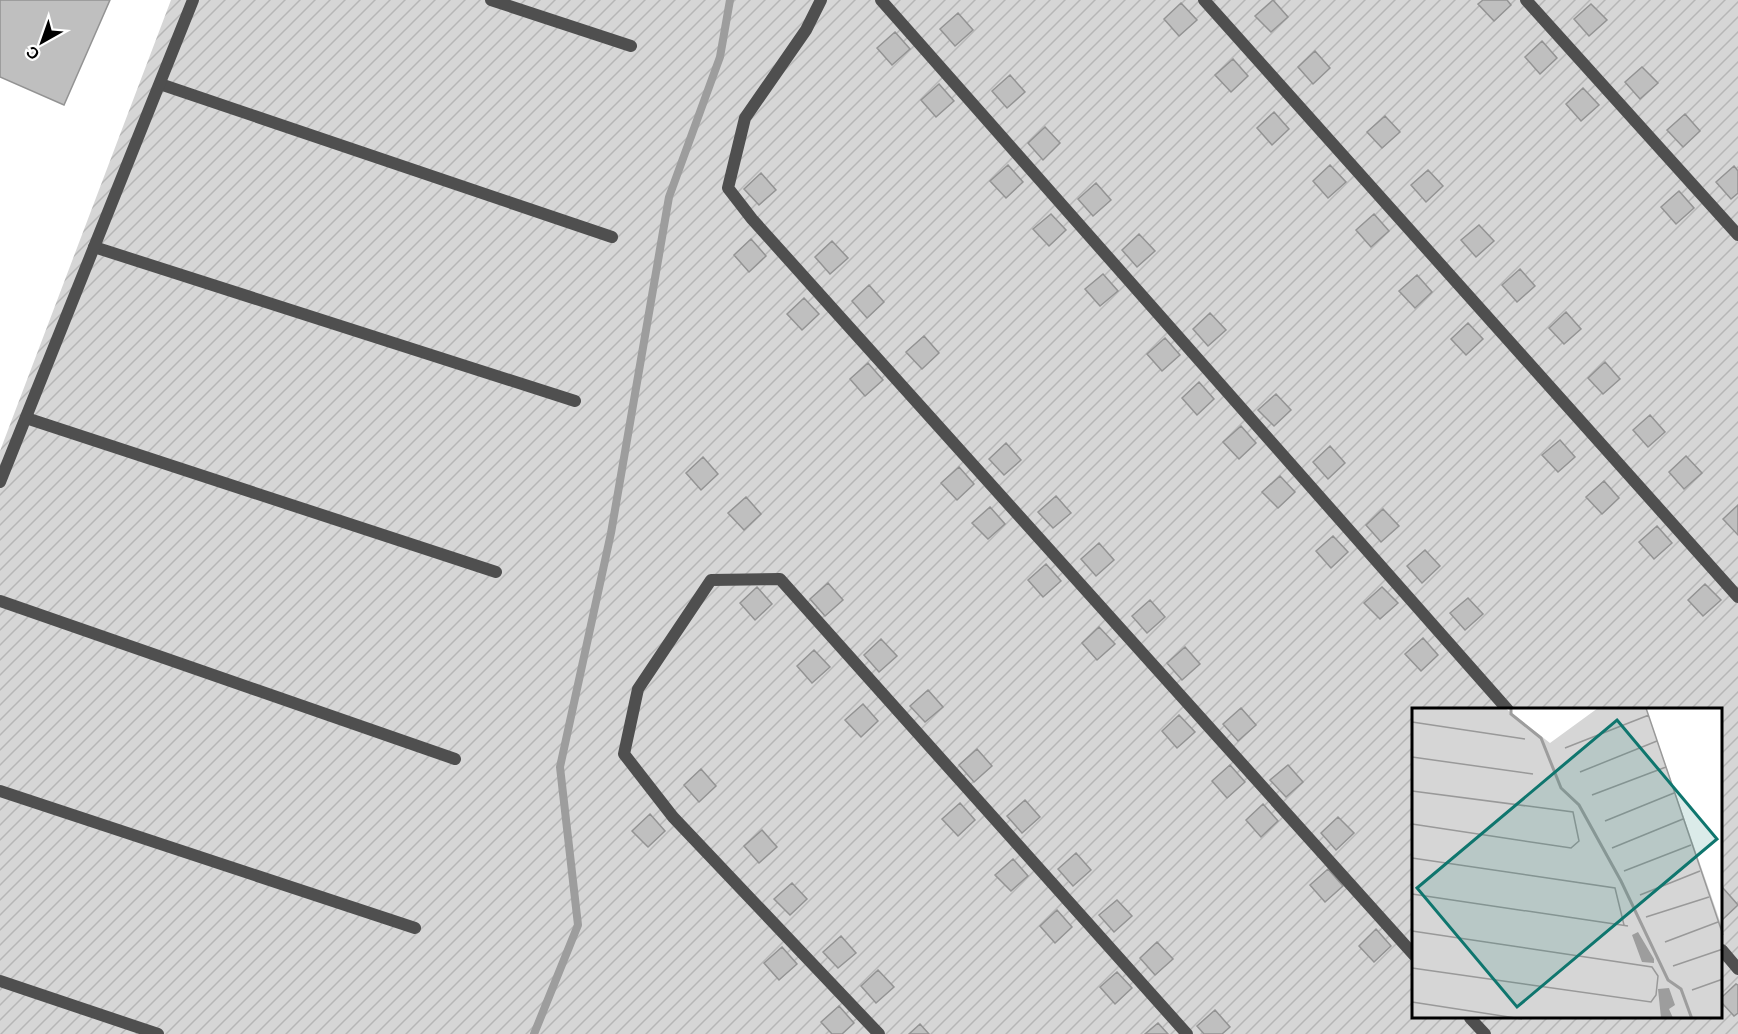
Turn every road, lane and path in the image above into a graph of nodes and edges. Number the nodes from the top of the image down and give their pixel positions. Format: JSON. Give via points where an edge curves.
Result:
{"nodes":[{"id":1,"x":193,"y":0,"type":"edge"},
{"id":2,"x":491,"y":0,"type":"edge"},
{"id":3,"x":821,"y":0,"type":"edge"},
{"id":4,"x":881,"y":0,"type":"edge"},
{"id":5,"x":1204,"y":0,"type":"edge"},
{"id":6,"x":1526,"y":0,"type":"edge"},
{"id":7,"x":630,"y":46,"type":"dead end"},
{"id":8,"x":160,"y":84,"type":"junction"},
{"id":9,"x":1738,"y":235,"type":"edge"},
{"id":10,"x":612,"y":237,"type":"dead end"},
{"id":11,"x":94,"y":247,"type":"junction"},
{"id":12,"x":575,"y":400,"type":"dead end"},
{"id":13,"x":26,"y":418,"type":"junction"},
{"id":14,"x":0,"y":482,"type":"edge"},
{"id":15,"x":496,"y":572,"type":"dead end"},
{"id":16,"x":1738,"y":597,"type":"edge"},
{"id":17,"x":0,"y":601,"type":"edge"},
{"id":18,"x":1506,"y":708,"type":"edge"},
{"id":19,"x":455,"y":759,"type":"dead end"},
{"id":20,"x":0,"y":791,"type":"edge"},
{"id":21,"x":415,"y":928,"type":"dead end"},
{"id":22,"x":1723,"y":951,"type":"edge"},
{"id":23,"x":1412,"y":953,"type":"edge"},
{"id":24,"x":1738,"y":969,"type":"edge"},
{"id":25,"x":0,"y":981,"type":"edge"},
{"id":26,"x":1472,"y":1019,"type":"edge"},
{"id":27,"x":158,"y":1034,"type":"edge"},
{"id":28,"x":879,"y":1034,"type":"edge"},
{"id":29,"x":1187,"y":1034,"type":"edge"},
{"id":30,"x":1485,"y":1034,"type":"edge"}],
"edges":[{"from":1,"to":8,"type":"street"},
{"from":2,"to":7,"type":"street"},
{"from":3,"to":23,"type":"street","via":[[806,30],[745,118],[728,188]]},
{"from":4,"to":18,"type":"street"},
{"from":5,"to":16,"type":"street"},
{"from":6,"to":9,"type":"street"},
{"from":8,"to":10,"type":"street"},
{"from":8,"to":11,"type":"street"},
{"from":11,"to":12,"type":"street"},
{"from":11,"to":13,"type":"street"},
{"from":13,"to":14,"type":"street"},
{"from":13,"to":15,"type":"street"},
{"from":17,"to":19,"type":"street"},
{"from":20,"to":21,"type":"street"},
{"from":22,"to":24,"type":"street"},
{"from":25,"to":27,"type":"street"},
{"from":26,"to":30,"type":"street"},
{"from":28,"to":29,"type":"street","via":[[673,817],[624,754],[638,689],[711,580],[780,579]]}]}
